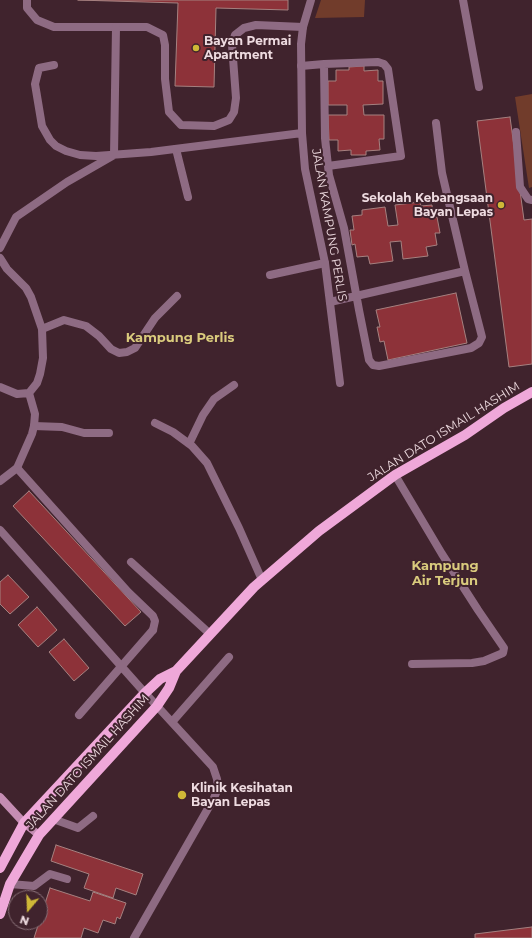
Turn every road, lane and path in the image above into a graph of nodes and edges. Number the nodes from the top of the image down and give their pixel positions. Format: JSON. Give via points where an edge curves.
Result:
{"nodes":[{"id":1,"x":27,"y":0,"type":"edge"},
{"id":2,"x":311,"y":0,"type":"edge"},
{"id":3,"x":463,"y":0,"type":"edge"},
{"id":4,"x":116,"y":27,"type":"junction"},
{"id":5,"x":303,"y":27,"type":"junction"},
{"id":6,"x":324,"y":64,"type":"junction"},
{"id":7,"x":54,"y":65,"type":"dead end"},
{"id":8,"x":301,"y":66,"type":"junction"},
{"id":9,"x":479,"y":87,"type":"dead end"},
{"id":10,"x":436,"y":123,"type":"dead end"},
{"id":11,"x":516,"y":132,"type":"dead end"},
{"id":12,"x":302,"y":133,"type":"junction"},
{"id":13,"x":176,"y":149,"type":"junction"},
{"id":14,"x":114,"y":155,"type":"junction"},
{"id":15,"x":328,"y":166,"type":"junction"},
{"id":16,"x":188,"y":197,"type":"dead end"},
{"id":17,"x":532,"y":200,"type":"edge"},
{"id":18,"x":0,"y":248,"type":"edge"},
{"id":19,"x":0,"y":258,"type":"edge"},
{"id":20,"x":325,"y":263,"type":"junction"},
{"id":21,"x":465,"y":271,"type":"junction"},
{"id":22,"x":270,"y":275,"type":"dead end"},
{"id":23,"x":177,"y":296,"type":"dead end"},
{"id":24,"x":357,"y":296,"type":"junction"},
{"id":25,"x":330,"y":302,"type":"junction"},
{"id":26,"x":42,"y":329,"type":"junction"},
{"id":27,"x":340,"y":383,"type":"dead end"},
{"id":28,"x":234,"y":385,"type":"dead end"},
{"id":29,"x":0,"y":387,"type":"edge"},
{"id":30,"x":532,"y":392,"type":"edge"},
{"id":31,"x":29,"y":394,"type":"junction"},
{"id":32,"x":155,"y":423,"type":"dead end"},
{"id":33,"x":34,"y":426,"type":"junction"},
{"id":34,"x":109,"y":433,"type":"dead end"},
{"id":35,"x":189,"y":444,"type":"junction"},
{"id":36,"x":17,"y":468,"type":"junction"},
{"id":37,"x":396,"y":475,"type":"junction"},
{"id":38,"x":0,"y":481,"type":"edge"},
{"id":39,"x":0,"y":530,"type":"edge"},
{"id":40,"x":131,"y":562,"type":"dead end"},
{"id":41,"x":262,"y":580,"type":"junction"},
{"id":42,"x":210,"y":634,"type":"junction"},
{"id":43,"x":229,"y":657,"type":"dead end"},
{"id":44,"x":412,"y":664,"type":"dead end"},
{"id":45,"x":122,"y":667,"type":"junction"},
{"id":46,"x":176,"y":671,"type":"junction"},
{"id":47,"x":145,"y":693,"type":"junction"},
{"id":48,"x":157,"y":706,"type":"junction"},
{"id":49,"x":80,"y":716,"type":"dead end"},
{"id":50,"x":172,"y":722,"type":"junction"},
{"id":51,"x":0,"y":797,"type":"edge"},
{"id":52,"x":93,"y":816,"type":"dead end"},
{"id":53,"x":53,"y":819,"type":"junction"},
{"id":54,"x":24,"y":823,"type":"junction"},
{"id":55,"x":39,"y":835,"type":"junction"},
{"id":56,"x":0,"y":868,"type":"edge"},
{"id":57,"x":67,"y":879,"type":"dead end"},
{"id":58,"x":10,"y":884,"type":"junction"},
{"id":59,"x":0,"y":914,"type":"edge"},
{"id":60,"x":134,"y":938,"type":"edge"}],
"edges":[{"from":1,"to":4,"type":"street","via":[[27,8],[37,20],[54,27]]},
{"from":2,"to":5,"type":"street","name":"JALAN KAMPUNG PERLIS"},
{"from":3,"to":9,"type":"street"},
{"from":4,"to":5,"type":"street","via":[[147,27],[162,35],[165,45],[165,79],[169,112],[181,125],[214,126],[229,120],[234,112],[236,98],[232,45],[235,35],[244,28],[256,25]]},
{"from":4,"to":14,"type":"street"},
{"from":5,"to":8,"type":"street","name":"JALAN KAMPUNG PERLIS"},
{"from":6,"to":8,"type":"street"},
{"from":6,"to":15,"type":"street"},
{"from":6,"to":15,"type":"street","via":[[384,64],[388,69],[402,156]]},
{"from":7,"to":14,"type":"street","via":[[39,68],[35,84],[42,126],[50,140],[66,151],[80,155]]},
{"from":8,"to":12,"type":"street","name":"JALAN KAMPUNG PERLIS"},
{"from":10,"to":21,"type":"street","via":[[442,173]]},
{"from":11,"to":17,"type":"street","via":[[520,187],[528,199]]},
{"from":12,"to":13,"type":"street"},
{"from":12,"to":20,"type":"street","name":"JALAN KAMPUNG PERLIS","via":[[305,169]]},
{"from":13,"to":14,"type":"street"},
{"from":13,"to":16,"type":"street"},
{"from":14,"to":18,"type":"street","via":[[16,217]]},
{"from":15,"to":24,"type":"street","via":[[344,228]]},
{"from":19,"to":26,"type":"street","via":[[26,288]]},
{"from":20,"to":22,"type":"street"},
{"from":20,"to":25,"type":"street","name":"JALAN KAMPUNG PERLIS"},
{"from":21,"to":24,"type":"street"},
{"from":21,"to":24,"type":"street","via":[[482,337],[479,343],[471,348],[379,366],[373,365]]},
{"from":23,"to":26,"type":"street","via":[[155,318],[135,348],[127,352],[119,353],[111,349],[86,326],[64,320]]},
{"from":24,"to":25,"type":"street"},
{"from":25,"to":27,"type":"street","name":"JALAN KAMPUNG PERLIS"},
{"from":26,"to":31,"type":"street","via":[[43,358],[40,374]]},
{"from":28,"to":35,"type":"street","via":[[214,399]]},
{"from":29,"to":31,"type":"street","via":[[17,394]]},
{"from":30,"to":37,"type":"main road","name":"JALAN DATO ISMAIL HASHIM"},
{"from":31,"to":33,"type":"street","via":[[35,414]]},
{"from":32,"to":35,"type":"street"},
{"from":33,"to":34,"type":"street","via":[[84,433]]},
{"from":33,"to":36,"type":"street"},
{"from":35,"to":41,"type":"street","via":[[207,462]]},
{"from":36,"to":38,"type":"street"},
{"from":36,"to":45,"type":"street","via":[[128,592],[153,616],[153,630]]},
{"from":37,"to":41,"type":"main road","name":"JALAN DATO ISMAIL HASHIM","via":[[319,531]]},
{"from":37,"to":44,"type":"street","via":[[442,554],[504,650],[484,662],[472,664]]},
{"from":39,"to":45,"type":"street"},
{"from":40,"to":42,"type":"street"},
{"from":41,"to":42,"type":"main road","name":"JALAN DATO ISMAIL HASHIM"},
{"from":42,"to":46,"type":"main road","name":"JALAN DATO ISMAIL HASHIM"},
{"from":43,"to":50,"type":"street"},
{"from":45,"to":47,"type":"street"},
{"from":45,"to":49,"type":"street"},
{"from":46,"to":47,"type":"main road","name":"JALAN DATO ISMAIL HASHIM"},
{"from":46,"to":48,"type":"main road","name":"JALAN DATO ISMAIL HASHIM"},
{"from":47,"to":48,"type":"street"},
{"from":47,"to":54,"type":"main road","name":"JALAN DATO ISMAIL HASHIM"},
{"from":48,"to":50,"type":"street"},
{"from":48,"to":53,"type":"main road","name":"JALAN DATO ISMAIL HASHIM"},
{"from":50,"to":60,"type":"street","via":[[213,766],[218,788]]},
{"from":51,"to":54,"type":"main road"},
{"from":52,"to":53,"type":"street","via":[[78,828]]},
{"from":53,"to":55,"type":"main road","name":"JALAN DATO ISMAIL HASHIM"},
{"from":54,"to":55,"type":"main road"},
{"from":54,"to":56,"type":"main road","name":"JALAN DATO ISMAIL HASHIM"},
{"from":55,"to":58,"type":"main road","name":"JALAN DATO ISMAIL HASHIM"},
{"from":57,"to":58,"type":"street","via":[[50,874],[34,886]]},
{"from":58,"to":59,"type":"main road","name":"JALAN DATO ISMAIL HASHIM"}]}
